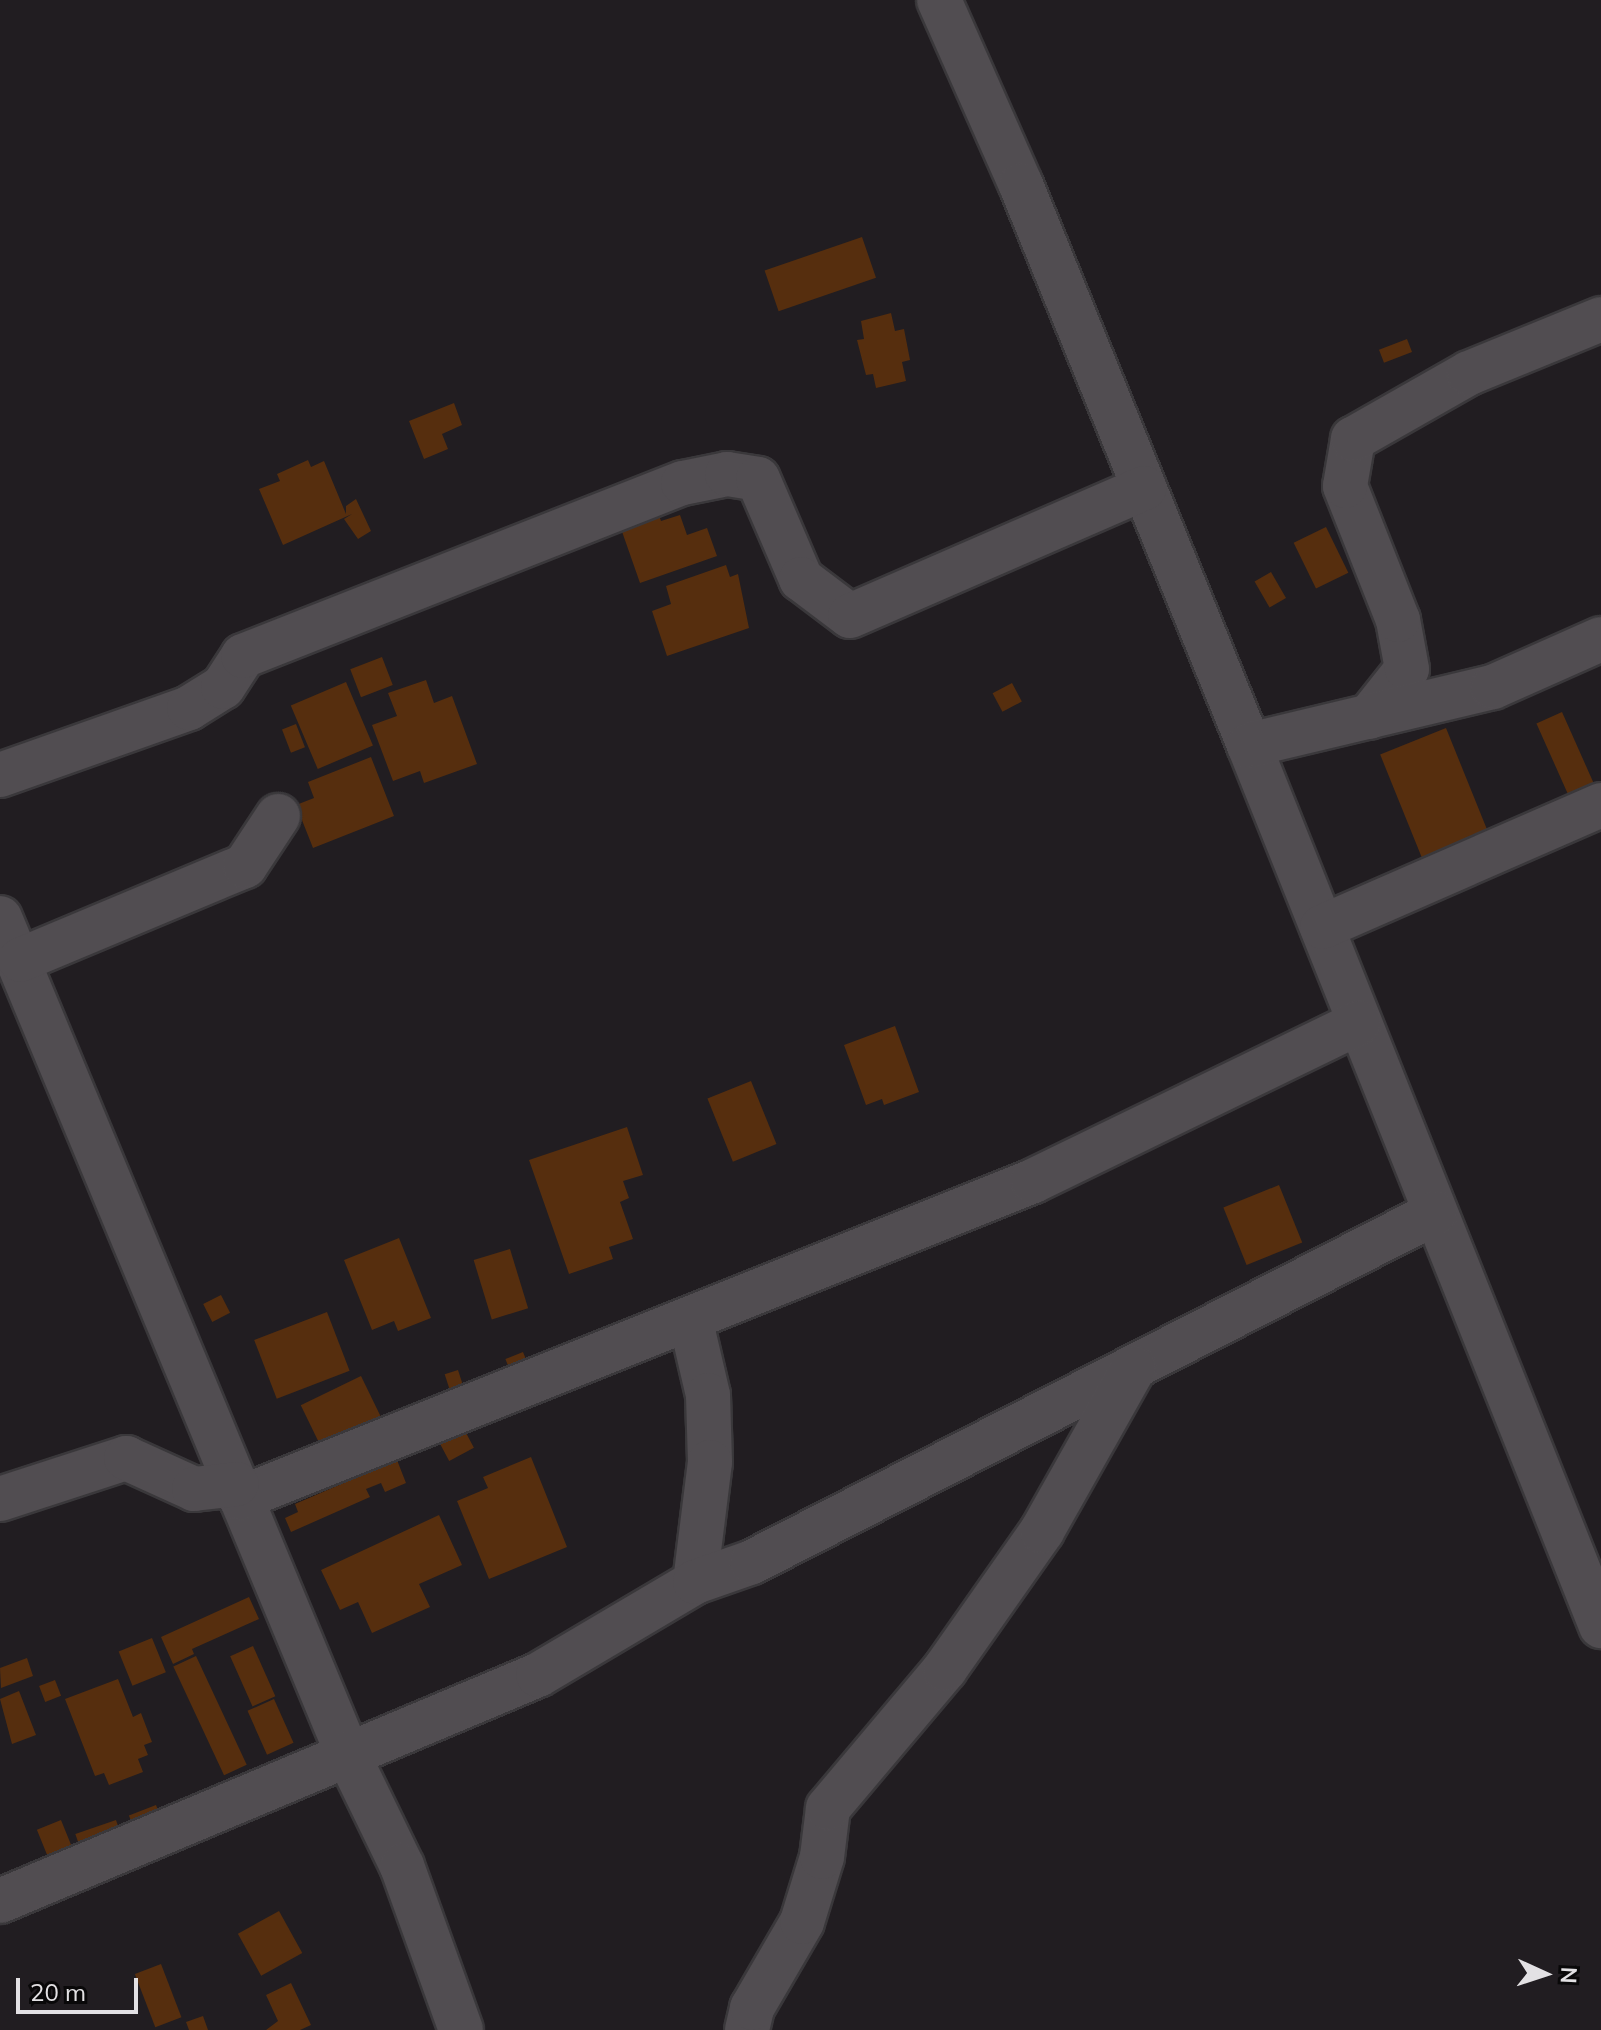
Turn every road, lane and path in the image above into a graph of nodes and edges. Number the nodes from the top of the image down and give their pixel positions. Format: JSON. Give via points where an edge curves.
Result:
{"nodes":[{"id":1,"x":939,"y":0,"type":"edge"},
{"id":2,"x":1601,"y":319,"type":"edge"},
{"id":3,"x":1144,"y":488,"type":"junction"},
{"id":4,"x":1601,"y":639,"type":"edge"},
{"id":5,"x":1369,"y":717,"type":"junction"},
{"id":6,"x":1249,"y":745,"type":"junction"},
{"id":7,"x":0,"y":775,"type":"edge"},
{"id":8,"x":1601,"y":805,"type":"edge"},
{"id":9,"x":278,"y":816,"type":"dead end"},
{"id":10,"x":0,"y":918,"type":"edge"},
{"id":11,"x":1322,"y":927,"type":"junction"},
{"id":12,"x":20,"y":960,"type":"junction"},
{"id":13,"x":1359,"y":1023,"type":"junction"},
{"id":14,"x":1435,"y":1213,"type":"junction"},
{"id":15,"x":691,"y":1322,"type":"junction"},
{"id":16,"x":1134,"y":1368,"type":"junction"},
{"id":17,"x":239,"y":1491,"type":"junction"},
{"id":18,"x":0,"y":1499,"type":"edge"},
{"id":19,"x":695,"y":1582,"type":"junction"},
{"id":20,"x":1601,"y":1626,"type":"edge"},
{"id":21,"x":348,"y":1755,"type":"junction"},
{"id":22,"x":0,"y":1901,"type":"edge"},
{"id":23,"x":461,"y":2030,"type":"edge"},
{"id":24,"x":747,"y":2030,"type":"edge"}],
"edges":[{"from":1,"to":3,"type":"street"},
{"from":2,"to":5,"type":"street","via":[[1469,373],[1353,439],[1345,486],[1398,620],[1407,669]]},
{"from":3,"to":6,"type":"street"},
{"from":3,"to":7,"type":"street","via":[[850,616],[801,579],[758,479],[727,474],[683,483],[243,656],[223,687],[189,708]]},
{"from":4,"to":5,"type":"street","via":[[1493,687]]},
{"from":5,"to":6,"type":"street"},
{"from":6,"to":11,"type":"street"},
{"from":8,"to":11,"type":"street"},
{"from":9,"to":12,"type":"street","via":[[245,866]]},
{"from":10,"to":12,"type":"street"},
{"from":11,"to":13,"type":"street"},
{"from":12,"to":17,"type":"street","via":[[179,1357]]},
{"from":13,"to":14,"type":"street"},
{"from":13,"to":15,"type":"street","via":[[1033,1181]]},
{"from":14,"to":16,"type":"street"},
{"from":14,"to":20,"type":"street"},
{"from":15,"to":17,"type":"street"},
{"from":15,"to":19,"type":"street","via":[[708,1395],[710,1462]]},
{"from":16,"to":19,"type":"street","via":[[752,1562]]},
{"from":16,"to":24,"type":"street","via":[[1042,1531],[945,1669],[828,1808],[822,1857],[802,1922],[752,2008]]},
{"from":17,"to":18,"type":"street","via":[[194,1489],[126,1458]]},
{"from":17,"to":21,"type":"street"},
{"from":19,"to":21,"type":"street","via":[[538,1675]]},
{"from":21,"to":22,"type":"street"},
{"from":21,"to":23,"type":"street","via":[[402,1866]]}]}
